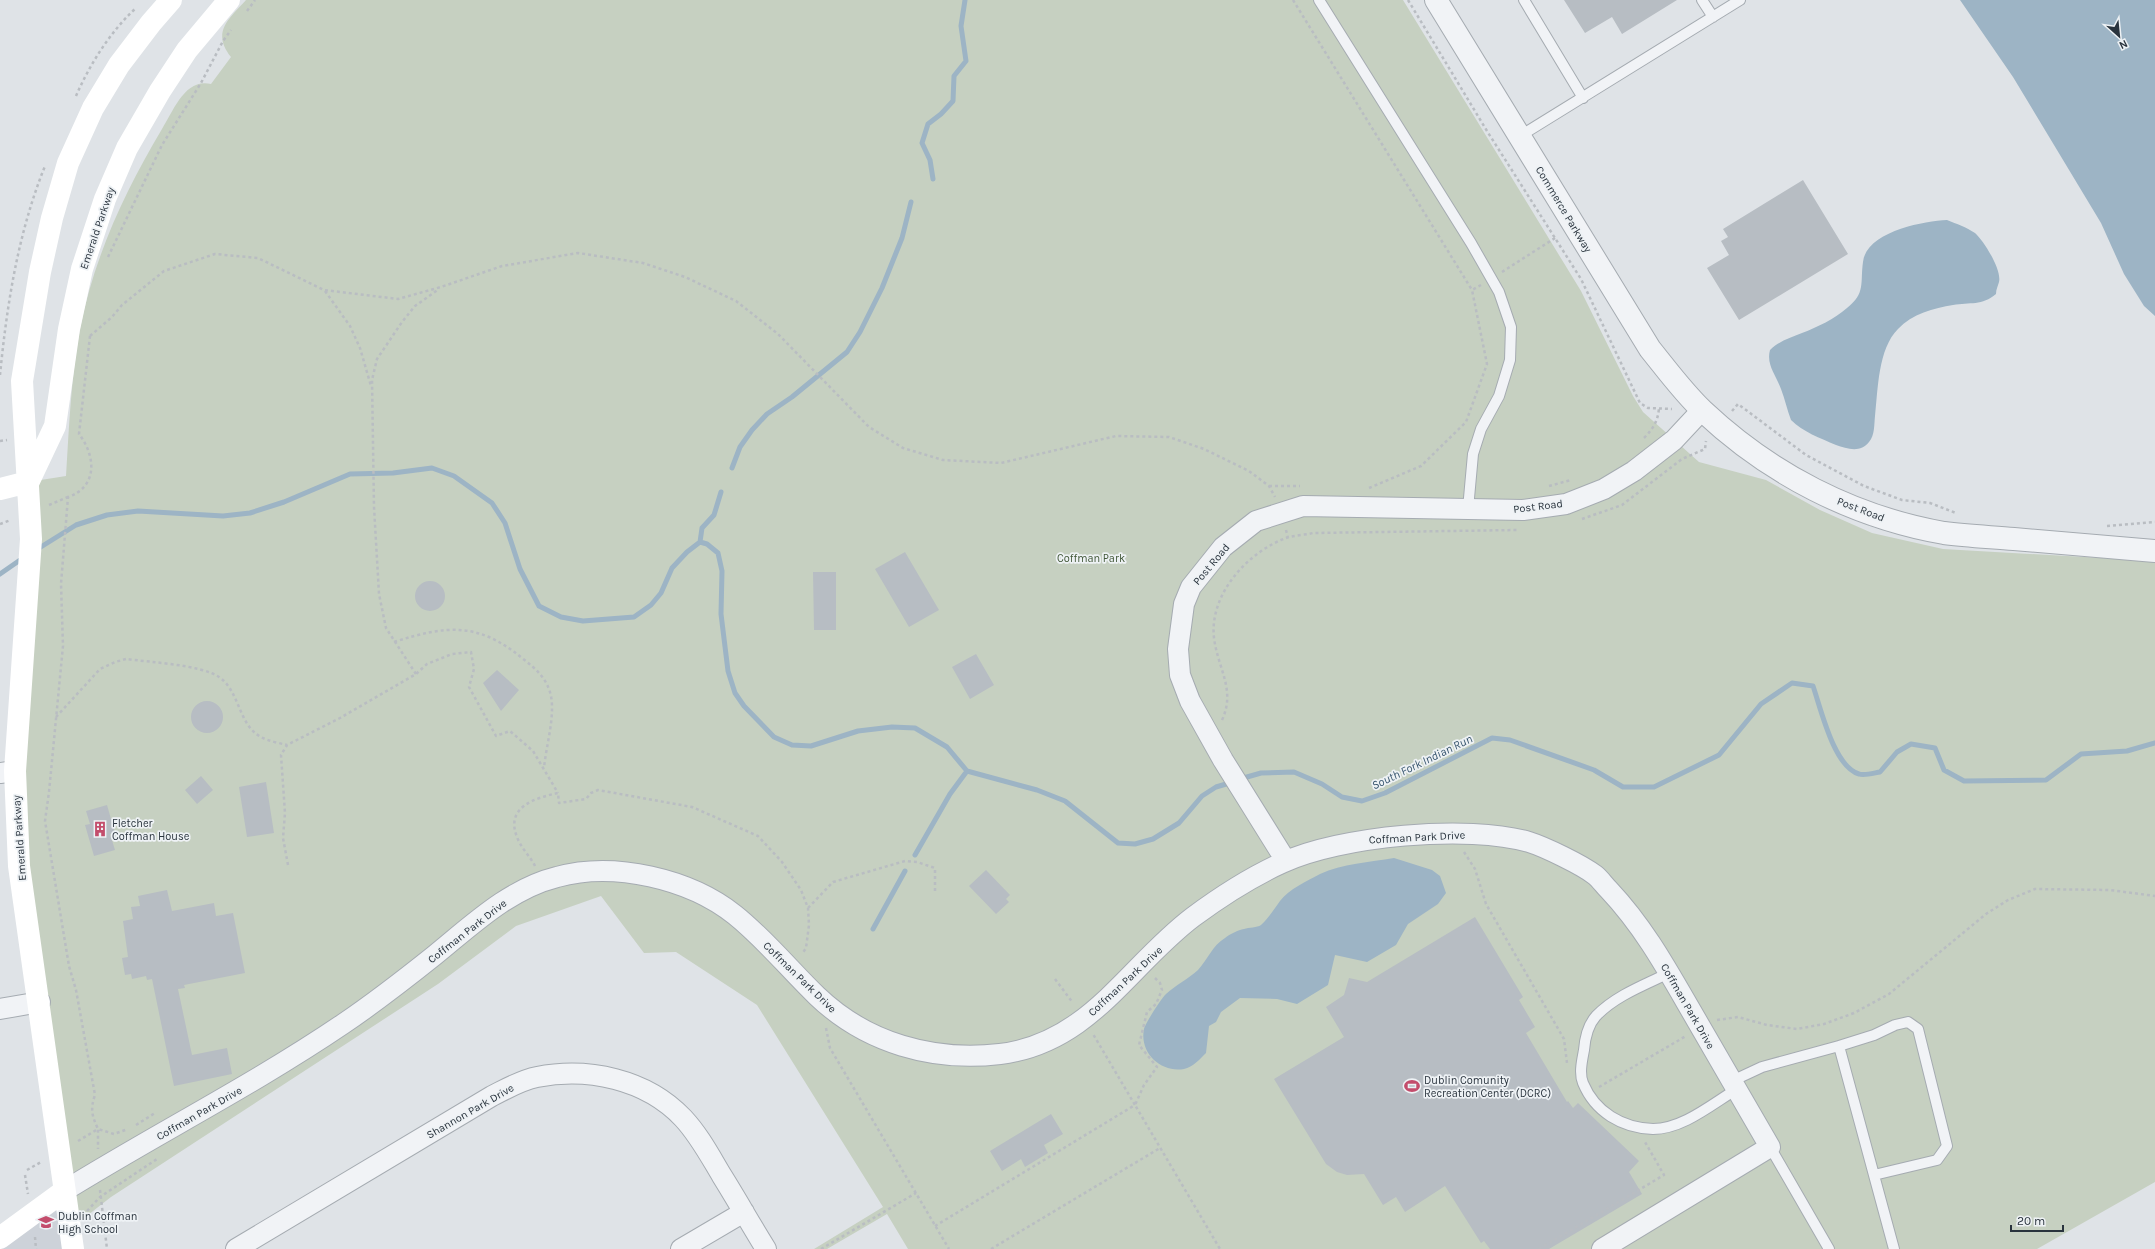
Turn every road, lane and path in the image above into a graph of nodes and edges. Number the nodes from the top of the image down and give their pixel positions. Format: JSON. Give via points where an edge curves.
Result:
{"nodes":[{"id":1,"x":171,"y":0,"type":"edge"},
{"id":2,"x":255,"y":0,"type":"edge"},
{"id":3,"x":1293,"y":0,"type":"edge"},
{"id":4,"x":1319,"y":0,"type":"edge"},
{"id":5,"x":1408,"y":0,"type":"edge"},
{"id":6,"x":1436,"y":0,"type":"edge"},
{"id":7,"x":1524,"y":0,"type":"edge"},
{"id":8,"x":1702,"y":0,"type":"edge"},
{"id":9,"x":1740,"y":0,"type":"edge"},
{"id":10,"x":238,"y":6,"type":"edge"},
{"id":11,"x":1713,"y":17,"type":"junction"},
{"id":12,"x":232,"y":30,"type":"dead end"},
{"id":13,"x":1583,"y":98,"type":"junction"},
{"id":14,"x":1520,"y":136,"type":"junction"},
{"id":15,"x":1555,"y":238,"type":"junction"},
{"id":16,"x":107,"y":260,"type":"dead end"},
{"id":17,"x":1491,"y":278,"type":"junction"},
{"id":18,"x":441,"y":288,"type":"junction"},
{"id":19,"x":324,"y":290,"type":"junction"},
{"id":20,"x":1472,"y":290,"type":"junction"},
{"id":21,"x":91,"y":328,"type":"dead end"},
{"id":22,"x":90,"y":336,"type":"junction"},
{"id":23,"x":373,"y":392,"type":"junction"},
{"id":24,"x":1672,"y":408,"type":"dead end"},
{"id":25,"x":1702,"y":410,"type":"junction"},
{"id":26,"x":1731,"y":412,"type":"dead end"},
{"id":27,"x":1706,"y":442,"type":"dead end"},
{"id":28,"x":28,"y":482,"type":"junction"},
{"id":29,"x":1269,"y":486,"type":"dead end"},
{"id":30,"x":1368,"y":488,"type":"dead end"},
{"id":31,"x":0,"y":489,"type":"edge"},
{"id":32,"x":1468,"y":509,"type":"junction"},
{"id":33,"x":1961,"y":515,"type":"dead end"},
{"id":34,"x":1578,"y":520,"type":"dead end"},
{"id":35,"x":2155,"y":522,"type":"edge"},
{"id":36,"x":2101,"y":525,"type":"dead end"},
{"id":37,"x":1526,"y":529,"type":"dead end"},
{"id":38,"x":2155,"y":550,"type":"edge"},
{"id":39,"x":394,"y":642,"type":"junction"},
{"id":40,"x":416,"y":674,"type":"junction"},
{"id":41,"x":55,"y":717,"type":"junction"},
{"id":42,"x":1220,"y":726,"type":"dead end"},
{"id":43,"x":287,"y":745,"type":"junction"},
{"id":44,"x":544,"y":768,"type":"junction"},
{"id":45,"x":8,"y":772,"type":"edge"},
{"id":46,"x":558,"y":793,"type":"junction"},
{"id":47,"x":1458,"y":851,"type":"dead end"},
{"id":48,"x":1286,"y":861,"type":"junction"},
{"id":49,"x":288,"y":865,"type":"dead end"},
{"id":50,"x":541,"y":883,"type":"junction"},
{"id":51,"x":935,"y":891,"type":"dead end"},
{"id":52,"x":2155,"y":896,"type":"edge"},
{"id":53,"x":808,"y":908,"type":"junction"},
{"id":54,"x":789,"y":968,"type":"junction"},
{"id":55,"x":1157,"y":971,"type":"dead end"},
{"id":56,"x":1669,"y":973,"type":"junction"},
{"id":57,"x":1055,"y":979,"type":"dead end"},
{"id":58,"x":40,"y":1002,"type":"junction"},
{"id":59,"x":0,"y":1009,"type":"edge"},
{"id":60,"x":1084,"y":1019,"type":"junction"},
{"id":61,"x":826,"y":1027,"type":"dead end"},
{"id":62,"x":1701,"y":1027,"type":"junction"},
{"id":63,"x":1839,"y":1046,"type":"junction"},
{"id":64,"x":1569,"y":1070,"type":"dead end"},
{"id":65,"x":1735,"y":1085,"type":"junction"},
{"id":66,"x":1589,"y":1092,"type":"junction"},
{"id":67,"x":1135,"y":1105,"type":"junction"},
{"id":68,"x":155,"y":1113,"type":"dead end"},
{"id":69,"x":1640,"y":1140,"type":"dead end"},
{"id":70,"x":1770,"y":1147,"type":"junction"},
{"id":71,"x":1160,"y":1148,"type":"junction"},
{"id":72,"x":160,"y":1158,"type":"dead end"},
{"id":73,"x":1874,"y":1175,"type":"junction"},
{"id":74,"x":64,"y":1191,"type":"junction"},
{"id":75,"x":916,"y":1193,"type":"junction"},
{"id":76,"x":744,"y":1212,"type":"junction"},
{"id":77,"x":0,"y":1221,"type":"edge"},
{"id":78,"x":935,"y":1226,"type":"junction"},
{"id":79,"x":0,"y":1238,"type":"edge"},
{"id":80,"x":74,"y":1248,"type":"edge"},
{"id":81,"x":107,"y":1249,"type":"edge"},
{"id":82,"x":236,"y":1249,"type":"edge"},
{"id":83,"x":681,"y":1249,"type":"edge"},
{"id":84,"x":766,"y":1249,"type":"edge"},
{"id":85,"x":820,"y":1249,"type":"edge"},
{"id":86,"x":949,"y":1249,"type":"edge"},
{"id":87,"x":991,"y":1249,"type":"edge"},
{"id":88,"x":1220,"y":1249,"type":"edge"},
{"id":89,"x":1539,"y":1249,"type":"edge"},
{"id":90,"x":1602,"y":1249,"type":"edge"},
{"id":91,"x":1829,"y":1249,"type":"edge"},
{"id":92,"x":1894,"y":1249,"type":"edge"}],
"edges":[{"from":1,"to":28,"type":"main road","name":"Emerald Parkway","via":[[119,65],[92,108],[68,163],[40,272],[22,381]]},
{"from":2,"to":10,"type":"path"},
{"from":3,"to":20,"type":"path"},
{"from":4,"to":17,"type":"lane"},
{"from":5,"to":15,"type":"path"},
{"from":6,"to":14,"type":"street","name":"Commerce Parkway"},
{"from":7,"to":13,"type":"lane"},
{"from":8,"to":11,"type":"lane"},
{"from":9,"to":11,"type":"lane"},
{"from":10,"to":28,"type":"main road","name":"Emerald Parkway","via":[[187,50],[127,148],[82,269],[70,322],[55,426]]},
{"from":11,"to":13,"type":"lane"},
{"from":12,"to":16,"type":"path","via":[[162,145]]},
{"from":13,"to":14,"type":"lane"},
{"from":14,"to":25,"type":"street","name":"Commerce Parkway","via":[[1650,349]]},
{"from":15,"to":17,"type":"path"},
{"from":15,"to":24,"type":"path","via":[[1581,279],[1640,403],[1648,408]]},
{"from":17,"to":20,"type":"path"},
{"from":17,"to":32,"type":"lane","via":[[1500,292],[1510,327],[1510,360],[1499,396],[1480,429],[1473,454]]},
{"from":18,"to":19,"type":"path","via":[[398,299]]},
{"from":18,"to":23,"type":"path","via":[[415,306],[377,359],[372,380]]},
{"from":18,"to":29,"type":"path","via":[[502,266],[578,254],[643,263],[685,276],[736,301],[778,334],[869,427],[903,448],[943,460],[1001,463],[1116,436],[1169,438],[1204,449],[1249,471]]},
{"from":19,"to":22,"type":"path","via":[[258,258],[215,254],[164,271],[122,304],[112,317]]},
{"from":19,"to":23,"type":"path","via":[[350,326],[360,348]]},
{"from":20,"to":30,"type":"path","via":[[1487,364],[1466,422],[1421,466]]},
{"from":21,"to":22,"type":"path"},
{"from":22,"to":41,"type":"path","via":[[79,434],[86,443],[93,466],[78,494],[68,497],[61,584],[63,646]]},
{"from":23,"to":39,"type":"path","via":[[378,594],[386,628]]},
{"from":25,"to":32,"type":"street","name":"Post Road","via":[[1674,440],[1634,471],[1604,489],[1566,504],[1523,510]]},
{"from":25,"to":38,"type":"street","name":"Post Road","via":[[1764,460],[1810,488],[1853,508],[1899,523],[1945,533]]},
{"from":26,"to":33,"type":"path","via":[[1738,404],[1806,455],[1864,486],[1902,500],[1930,503]]},
{"from":27,"to":34,"type":"path","via":[[1704,449],[1682,459],[1622,505]]},
{"from":28,"to":31,"type":"main road"},
{"from":28,"to":45,"type":"main road","name":"Emerald Parkway","via":[[31,539],[27,607]]},
{"from":32,"to":48,"type":"street","name":"Post Road","via":[[1303,506],[1256,521],[1223,546],[1191,587],[1184,604],[1178,649],[1180,675],[1190,701],[1223,760]]},
{"from":35,"to":36,"type":"path"},
{"from":37,"to":42,"type":"path","via":[[1313,533],[1288,538],[1264,550],[1249,560],[1226,588],[1214,623],[1218,658],[1228,695],[1228,708]]},
{"from":39,"to":40,"type":"path"},
{"from":39,"to":44,"type":"path","via":[[445,630],[463,629],[479,632],[495,638],[537,669],[546,680],[551,697],[552,714]]},
{"from":40,"to":43,"type":"path"},
{"from":40,"to":44,"type":"path","via":[[427,664],[452,654],[471,652],[474,669],[469,687],[496,736],[510,731],[533,751]]},
{"from":41,"to":43,"type":"path","via":[[100,669],[126,659],[198,669],[220,677],[232,692],[246,722],[260,736]]},
{"from":41,"to":68,"type":"path","via":[[45,821],[69,966],[76,990],[95,1095],[91,1106],[92,1118],[98,1129],[114,1134],[126,1131]]},
{"from":43,"to":49,"type":"path","via":[[281,755],[285,813],[283,838]]},
{"from":44,"to":46,"type":"path"},
{"from":45,"to":58,"type":"main road","name":"Emerald Parkway"},
{"from":46,"to":50,"type":"path","via":[[527,803],[516,817],[517,837],[534,864]]},
{"from":46,"to":53,"type":"path","via":[[559,802],[586,799],[598,790],[692,808],[758,836],[782,862],[801,890]]},
{"from":47,"to":64,"type":"path","via":[[1468,856],[1486,904],[1564,1039]]},
{"from":48,"to":56,"type":"street","name":"Coffman Park Drive","via":[[1366,839],[1447,834],[1489,835],[1530,842],[1594,874],[1629,912]]},
{"from":48,"to":60,"type":"street","name":"Coffman Park Drive","via":[[1232,890],[1189,920],[1104,1003]]},
{"from":50,"to":54,"type":"street","name":"Coffman Park Drive","via":[[555,877],[607,872],[644,875],[684,886],[734,914]]},
{"from":50,"to":74,"type":"street","name":"Coffman Park Drive","via":[[494,907],[387,993],[299,1053]]},
{"from":51,"to":53,"type":"path","via":[[935,868],[905,861],[833,882]]},
{"from":52,"to":62,"type":"path","via":[[2110,890],[2035,889],[2008,900],[1986,914],[1888,994],[1854,1013],[1824,1024],[1797,1029],[1738,1018],[1718,1019]]},
{"from":53,"to":54,"type":"path","via":[[806,948]]},
{"from":54,"to":60,"type":"street","name":"Coffman Park Drive","via":[[831,1009],[856,1026],[892,1043],[931,1054],[1002,1054],[1037,1045]]},
{"from":55,"to":67,"type":"path","via":[[1153,976],[1160,983],[1162,990],[1156,1004],[1147,1012],[1139,1045],[1157,1067],[1144,1084]]},
{"from":56,"to":62,"type":"street","name":"Coffman Park Drive"},
{"from":56,"to":66,"type":"lane","via":[[1625,995],[1595,1017],[1589,1027],[1581,1072],[1583,1083]]},
{"from":57,"to":60,"type":"path"},
{"from":58,"to":59,"type":"street"},
{"from":58,"to":74,"type":"main road","name":"Emerald Parkway"},
{"from":60,"to":67,"type":"path"},
{"from":61,"to":75,"type":"path","via":[[830,1048]]},
{"from":62,"to":65,"type":"street","name":"Coffman Park Drive"},
{"from":62,"to":66,"type":"path"},
{"from":63,"to":65,"type":"lane","via":[[1762,1067]]},
{"from":63,"to":73,"type":"lane"},
{"from":63,"to":73,"type":"lane","via":[[1908,1022],[1918,1029],[1947,1146],[1937,1160]]},
{"from":65,"to":66,"type":"lane","via":[[1672,1126],[1653,1129],[1635,1127],[1614,1120],[1600,1109]]},
{"from":65,"to":70,"type":"street","name":"Coffman Park Drive"},
{"from":67,"to":71,"type":"path"},
{"from":67,"to":78,"type":"path"},
{"from":69,"to":89,"type":"path","via":[[1645,1142],[1664,1175]]},
{"from":70,"to":90,"type":"street"},
{"from":70,"to":91,"type":"lane"},
{"from":71,"to":87,"type":"path"},
{"from":71,"to":88,"type":"path"},
{"from":72,"to":81,"type":"path","via":[[100,1197]]},
{"from":73,"to":92,"type":"lane"},
{"from":74,"to":77,"type":"main road"},
{"from":74,"to":79,"type":"main road"},
{"from":74,"to":80,"type":"main road","name":"Emerald Parkway"},
{"from":75,"to":78,"type":"path"},
{"from":75,"to":85,"type":"path"},
{"from":76,"to":82,"type":"street","name":"Shannon Park Drive","via":[[703,1144],[682,1118],[663,1102],[637,1087],[602,1075],[574,1073],[536,1077],[492,1096]]},
{"from":76,"to":83,"type":"street"},
{"from":76,"to":84,"type":"street","name":"Shannon Park Drive"},
{"from":78,"to":86,"type":"path"}]}
